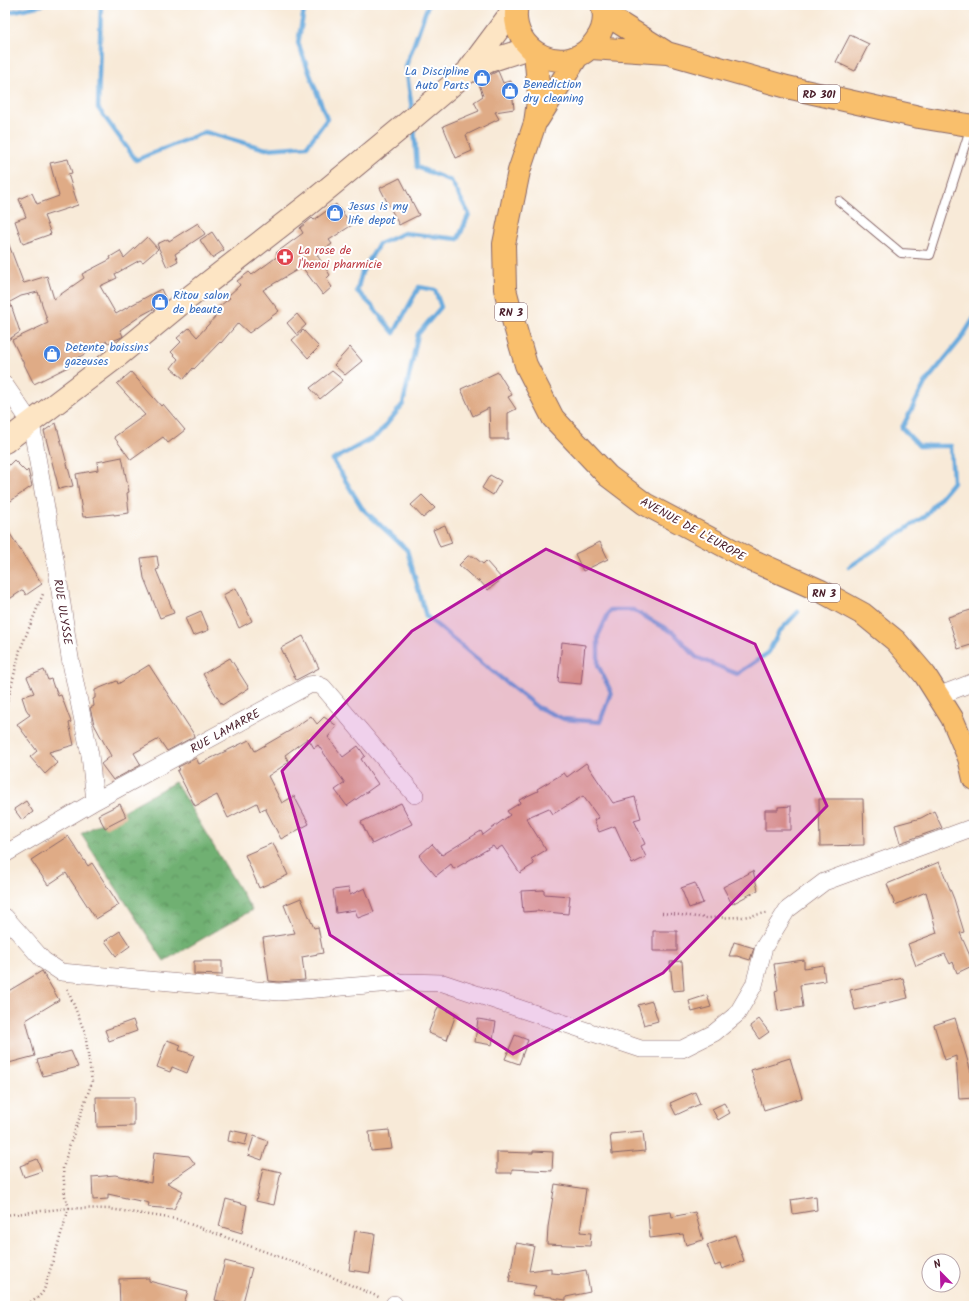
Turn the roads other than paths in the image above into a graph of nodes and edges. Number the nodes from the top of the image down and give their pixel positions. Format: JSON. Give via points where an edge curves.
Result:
{"nodes":[{"id":1,"x":517,"y":6,"type":"edge"},
{"id":2,"x":604,"y":10,"type":"edge"},
{"id":3,"x":532,"y":50,"type":"junction"},
{"id":4,"x":584,"y":52,"type":"junction"},
{"id":5,"x":667,"y":53,"type":"junction"},
{"id":6,"x":466,"y":73,"type":"junction"},
{"id":7,"x":535,"y":123,"type":"junction"},
{"id":8,"x":973,"y":126,"type":"edge"},
{"id":9,"x":838,"y":201,"type":"dead end"},
{"id":10,"x":5,"y":385,"type":"edge"},
{"id":11,"x":31,"y":422,"type":"junction"},
{"id":12,"x":5,"y":442,"type":"edge"},
{"id":13,"x":974,"y":682,"type":"edge"},
{"id":14,"x":938,"y":696,"type":"junction"},
{"id":15,"x":974,"y":779,"type":"edge"},
{"id":16,"x":415,"y":794,"type":"dead end"},
{"id":17,"x":95,"y":801,"type":"junction"},
{"id":18,"x":974,"y":827,"type":"edge"},
{"id":19,"x":5,"y":854,"type":"edge"},
{"id":20,"x":5,"y":917,"type":"edge"}],
"edges":[{"from":1,"to":3,"type":"main road","via":[[516,21],[520,35]]},
{"from":1,"to":6,"type":"main road"},
{"from":2,"to":4,"type":"main road","name":"AVENUE DE L'EUROPE","via":[[601,32]]},
{"from":2,"to":5,"type":"main road","number":"RD 301"},
{"from":3,"to":4,"type":"main road","via":[[548,58],[563,60]]},
{"from":3,"to":6,"type":"main road","via":[[488,61]]},
{"from":3,"to":7,"type":"main road","name":"AVENUE DE L'EUROPE","number":"RN 3","via":[[539,94]]},
{"from":4,"to":5,"type":"main road","number":"RD 301"},
{"from":4,"to":7,"type":"main road","name":"AVENUE DE L'EUROPE","number":"RN 3"},
{"from":5,"to":8,"type":"main road","number":"RD 301","via":[[787,87],[919,117]]},
{"from":6,"to":11,"type":"main road","via":[[309,204]]},
{"from":7,"to":14,"type":"main road","name":"AVENUE DE L'EUROPE","number":"RN 3","via":[[519,171],[504,244],[506,289],[526,365],[553,418],[608,476],[645,504],[748,559],[821,591],[863,614],[896,640],[925,675]]},
{"from":8,"to":9,"type":"lane","via":[[930,255],[901,253]]},
{"from":10,"to":11,"type":"street"},
{"from":11,"to":12,"type":"main road"},
{"from":11,"to":17,"type":"street","name":"RUE ULYSSE","via":[[70,658],[90,755]]},
{"from":13,"to":14,"type":"street"},
{"from":14,"to":15,"type":"main road","name":"AVENUE DE L'EUROPE","number":"RN 3","via":[[952,718],[969,758]]},
{"from":16,"to":17,"type":"street","name":"RUE LAMARRE","via":[[323,687],[316,684],[309,685]]},
{"from":17,"to":19,"type":"street","name":"RUE LAMARRE"},
{"from":18,"to":20,"type":"street","via":[[824,882],[787,910],[764,947],[754,985],[737,1014],[714,1033],[682,1049],[642,1049],[443,983],[406,982],[279,992],[61,972],[43,960]]}]}
